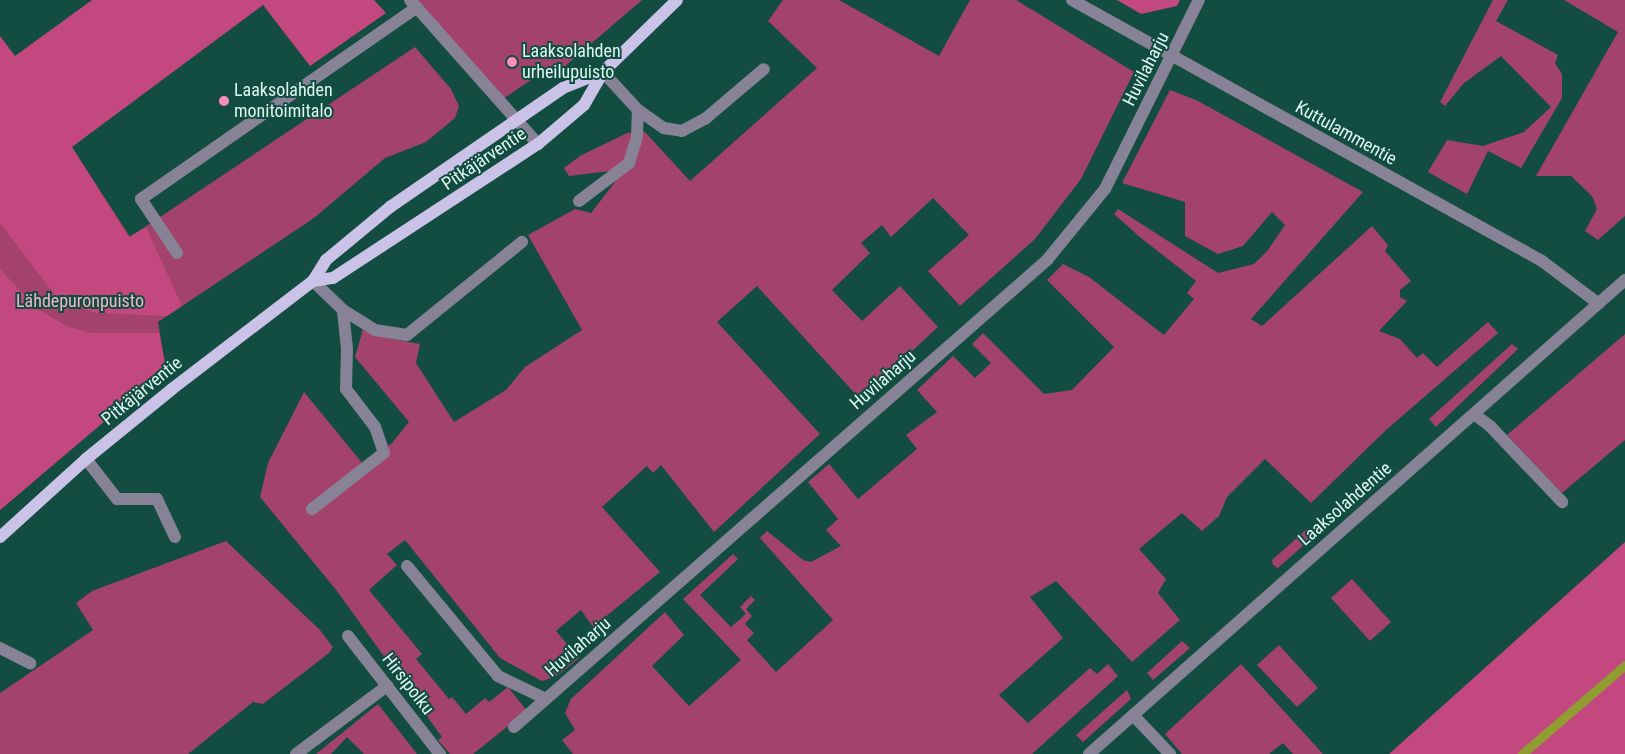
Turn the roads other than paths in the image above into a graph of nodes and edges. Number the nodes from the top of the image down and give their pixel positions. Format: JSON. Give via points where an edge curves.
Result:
{"nodes":[{"id":1,"x":677,"y":0,"type":"edge"},
{"id":2,"x":1072,"y":0,"type":"edge"},
{"id":3,"x":1198,"y":0,"type":"edge"},
{"id":4,"x":414,"y":4,"type":"edge"},
{"id":5,"x":1172,"y":58,"type":"junction"},
{"id":6,"x":764,"y":69,"type":"dead end"},
{"id":7,"x":603,"y":72,"type":"junction"},
{"id":8,"x":638,"y":110,"type":"junction"},
{"id":9,"x":516,"y":119,"type":"junction"},
{"id":10,"x":538,"y":144,"type":"junction"},
{"id":11,"x":579,"y":201,"type":"dead end"},
{"id":12,"x":522,"y":242,"type":"dead end"},
{"id":13,"x":177,"y":253,"type":"dead end"},
{"id":14,"x":1625,"y":280,"type":"edge"},
{"id":15,"x":313,"y":281,"type":"junction"},
{"id":16,"x":1599,"y":304,"type":"junction"},
{"id":17,"x":343,"y":310,"type":"junction"},
{"id":18,"x":1474,"y":414,"type":"junction"},
{"id":19,"x":86,"y":459,"type":"junction"},
{"id":20,"x":1562,"y":502,"type":"dead end"},
{"id":21,"x":312,"y":508,"type":"dead end"},
{"id":22,"x":0,"y":537,"type":"edge"},
{"id":23,"x":174,"y":538,"type":"dead end"},
{"id":24,"x":407,"y":566,"type":"dead end"},
{"id":25,"x":348,"y":636,"type":"dead end"},
{"id":26,"x":0,"y":648,"type":"edge"},
{"id":27,"x":30,"y":663,"type":"dead end"},
{"id":28,"x":387,"y":686,"type":"junction"},
{"id":29,"x":546,"y":699,"type":"junction"},
{"id":30,"x":1132,"y":715,"type":"junction"},
{"id":31,"x":514,"y":727,"type":"dead end"},
{"id":32,"x":296,"y":754,"type":"edge"},
{"id":33,"x":440,"y":754,"type":"edge"},
{"id":34,"x":1089,"y":754,"type":"edge"},
{"id":35,"x":1170,"y":754,"type":"edge"}],
"edges":[{"from":1,"to":7,"type":"main road","name":"Pitkäjärventie"},
{"from":2,"to":5,"type":"street","name":"Kuttulammentie"},
{"from":3,"to":5,"type":"street","name":"Huvilaharju"},
{"from":4,"to":9,"type":"street"},
{"from":4,"to":13,"type":"street","via":[[141,199]]},
{"from":5,"to":16,"type":"street","name":"Kuttulammentie","via":[[1542,261]]},
{"from":5,"to":29,"type":"street","name":"Huvilaharju","via":[[1105,189],[1047,260]]},
{"from":6,"to":8,"type":"street","via":[[705,119],[682,131],[664,128]]},
{"from":7,"to":8,"type":"street"},
{"from":7,"to":9,"type":"main road","name":"Pitkäjärventie","via":[[563,88]]},
{"from":7,"to":10,"type":"main road","name":"Pitkäjärventie","via":[[584,105]]},
{"from":8,"to":11,"type":"street","via":[[637,136],[629,164]]},
{"from":9,"to":10,"type":"street"},
{"from":9,"to":15,"type":"main road","name":"Pitkäjärventie","via":[[390,207],[326,260]]},
{"from":10,"to":15,"type":"main road","name":"Pitkäjärventie","via":[[333,278]]},
{"from":12,"to":17,"type":"street","via":[[407,335],[375,330]]},
{"from":14,"to":16,"type":"street","name":"Laaksolahdentie"},
{"from":15,"to":17,"type":"street"},
{"from":15,"to":19,"type":"main road","name":"Pitkäjärventie"},
{"from":16,"to":18,"type":"street","name":"Laaksolahdentie"},
{"from":17,"to":21,"type":"street","via":[[348,349],[346,389],[375,427],[384,453]]},
{"from":18,"to":20,"type":"street"},
{"from":18,"to":30,"type":"street","name":"Laaksolahdentie"},
{"from":19,"to":22,"type":"main road","name":"Pitkäjärventie"},
{"from":19,"to":23,"type":"street","via":[[117,499],[157,499]]},
{"from":24,"to":29,"type":"street","via":[[498,676]]},
{"from":25,"to":28,"type":"street","name":"Hirsipolku"},
{"from":26,"to":27,"type":"street"},
{"from":28,"to":32,"type":"street"},
{"from":28,"to":33,"type":"street","name":"Hirsipolku"},
{"from":29,"to":31,"type":"street","name":"Huvilaharju"},
{"from":30,"to":34,"type":"street","name":"Laaksolahdentie"},
{"from":30,"to":35,"type":"street"}]}
